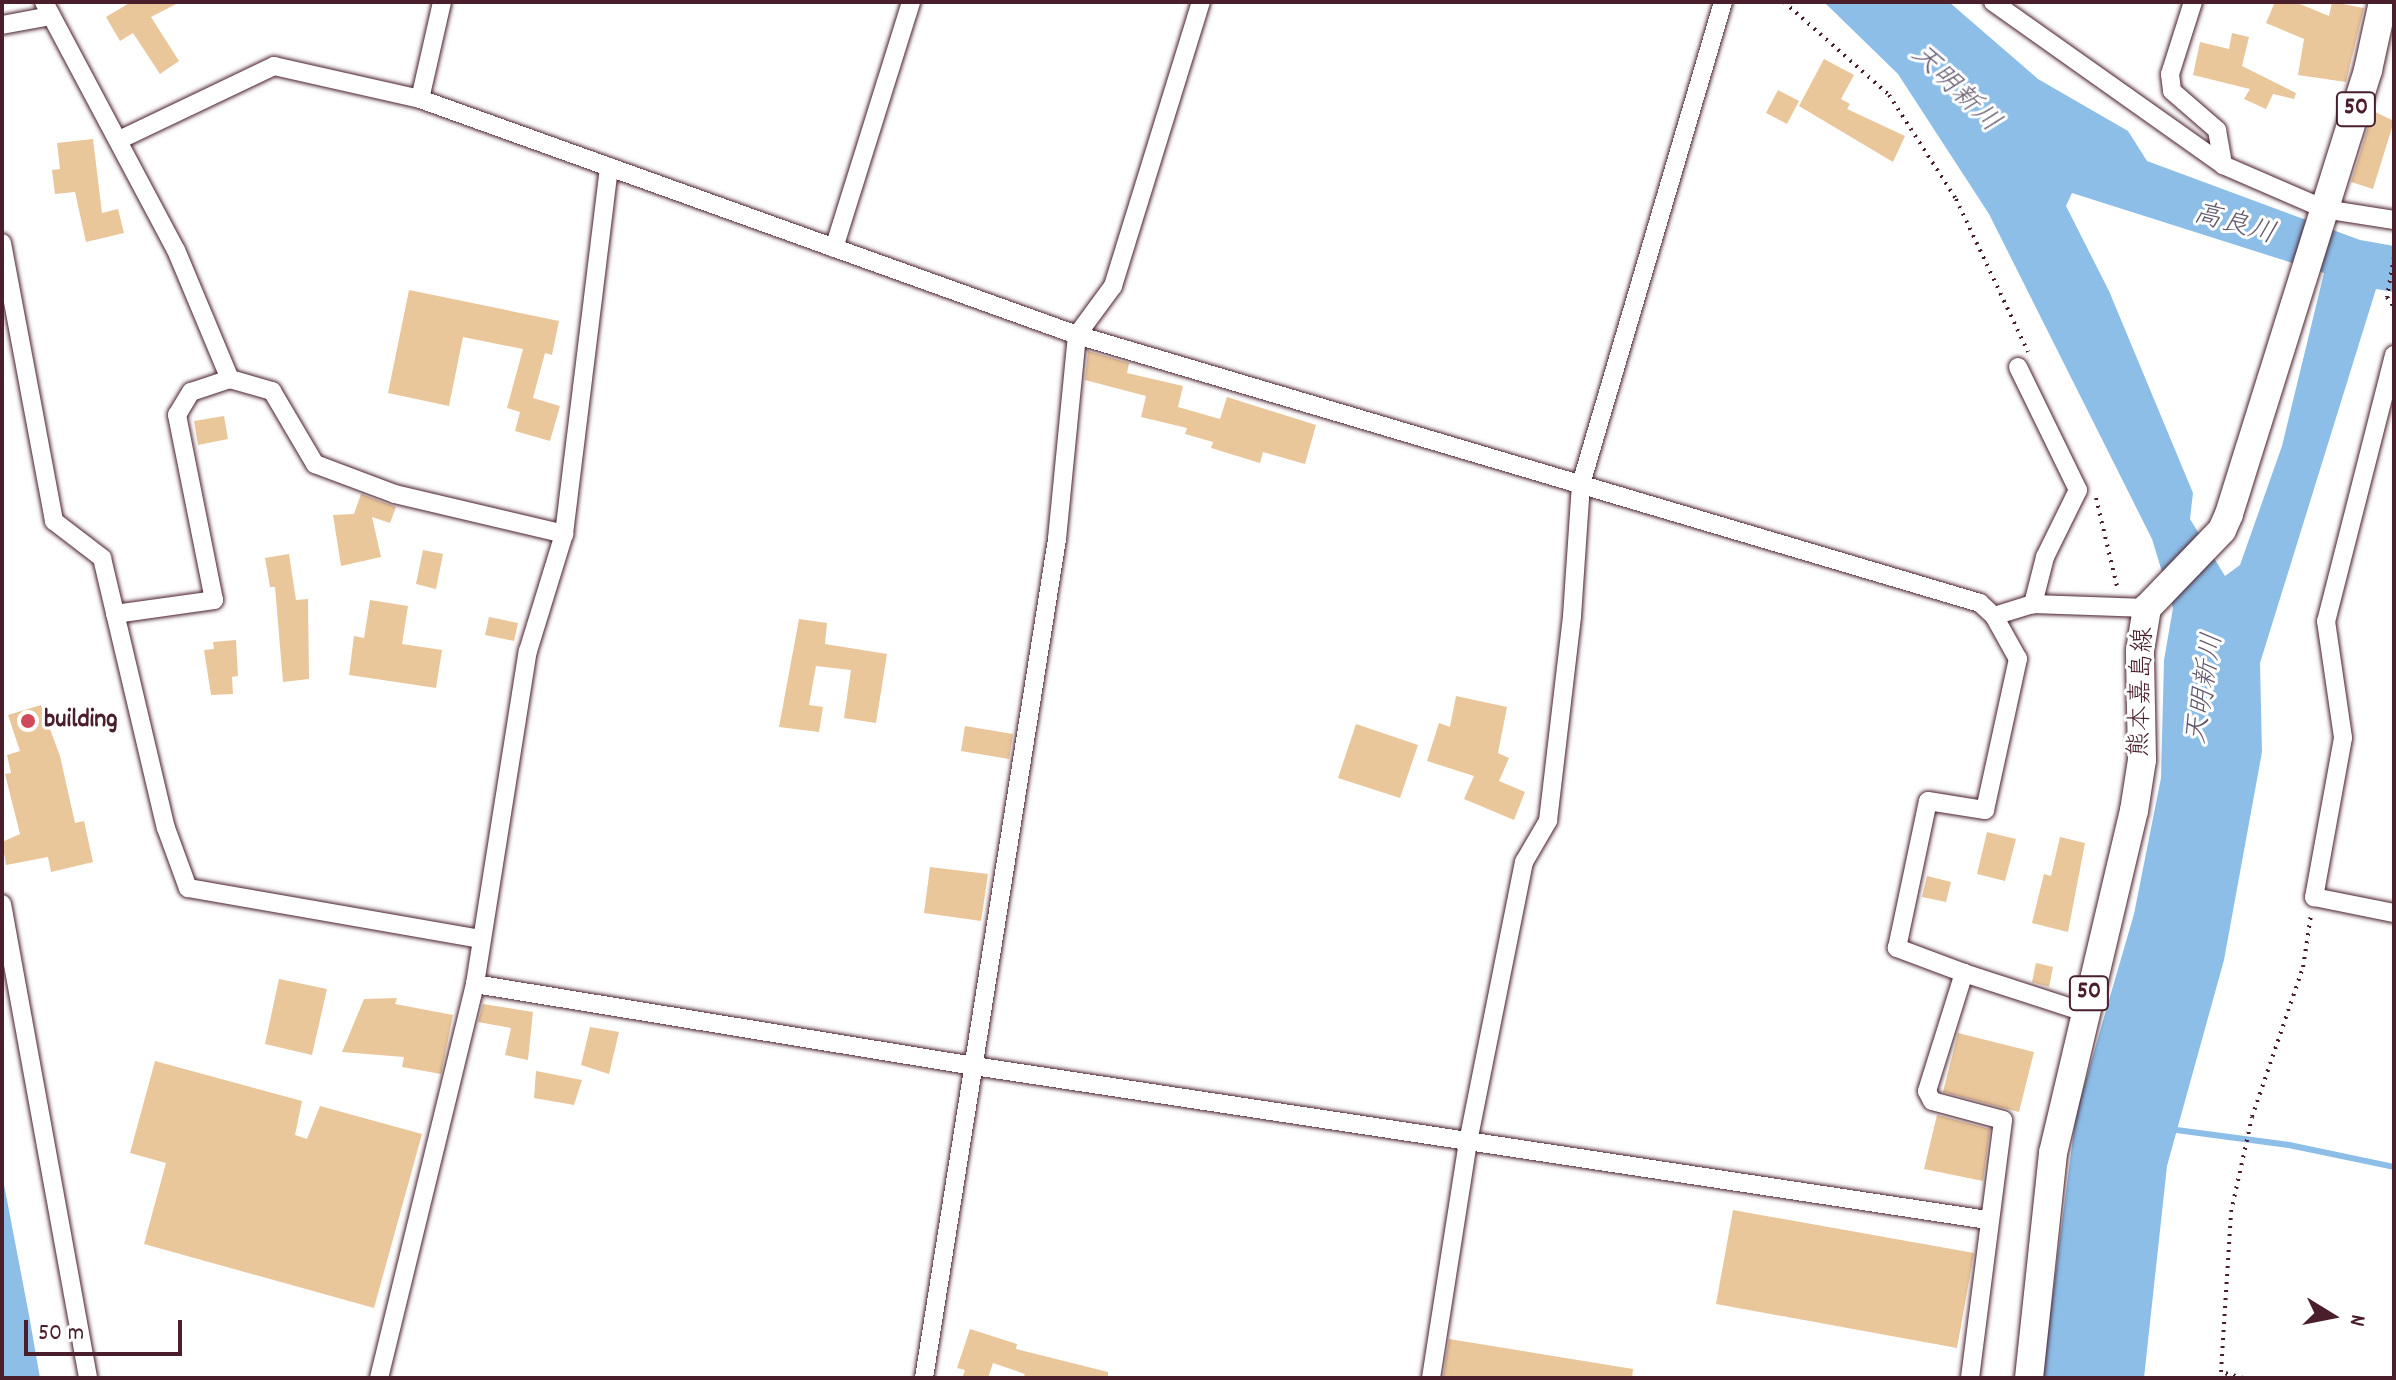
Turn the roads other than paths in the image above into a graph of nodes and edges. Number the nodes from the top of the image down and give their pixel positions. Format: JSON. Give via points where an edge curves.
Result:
{"nodes":[{"id":1,"x":442,"y":2,"type":"edge"},
{"id":2,"x":911,"y":2,"type":"edge"},
{"id":3,"x":1201,"y":2,"type":"edge"},
{"id":4,"x":1723,"y":2,"type":"edge"},
{"id":5,"x":1993,"y":2,"type":"edge"},
{"id":6,"x":2193,"y":2,"type":"edge"},
{"id":7,"x":2383,"y":2,"type":"edge"},
{"id":8,"x":48,"y":9,"type":"edge"},
{"id":9,"x":2,"y":25,"type":"edge"},
{"id":10,"x":420,"y":99,"type":"junction"},
{"id":11,"x":119,"y":140,"type":"junction"},
{"id":12,"x":2223,"y":165,"type":"junction"},
{"id":13,"x":609,"y":167,"type":"junction"},
{"id":14,"x":2323,"y":212,"type":"junction"},
{"id":15,"x":2394,"y":220,"type":"edge"},
{"id":16,"x":2,"y":243,"type":"edge"},
{"id":17,"x":834,"y":248,"type":"junction"},
{"id":18,"x":1077,"y":335,"type":"junction"},
{"id":19,"x":2394,"y":355,"type":"edge"},
{"id":20,"x":2026,"y":367,"type":"road end"},
{"id":21,"x":230,"y":379,"type":"junction"},
{"id":22,"x":1581,"y":484,"type":"junction"},
{"id":23,"x":564,"y":534,"type":"junction"},
{"id":24,"x":2033,"y":604,"type":"junction"},
{"id":25,"x":2135,"y":608,"type":"junction"},
{"id":26,"x":115,"y":614,"type":"junction"},
{"id":27,"x":1994,"y":616,"type":"junction"},
{"id":28,"x":2,"y":904,"type":"edge"},
{"id":29,"x":2394,"y":913,"type":"edge"},
{"id":30,"x":480,"y":939,"type":"junction"},
{"id":31,"x":1964,"y":973,"type":"junction"},
{"id":32,"x":475,"y":984,"type":"junction"},
{"id":33,"x":2084,"y":1012,"type":"junction"},
{"id":34,"x":974,"y":1066,"type":"junction"},
{"id":35,"x":1468,"y":1142,"type":"junction"},
{"id":36,"x":1988,"y":1220,"type":"junction"},
{"id":37,"x":88,"y":1378,"type":"edge"},
{"id":38,"x":379,"y":1378,"type":"edge"},
{"id":39,"x":924,"y":1378,"type":"edge"},
{"id":40,"x":1431,"y":1378,"type":"edge"},
{"id":41,"x":1970,"y":1378,"type":"edge"},
{"id":42,"x":2029,"y":1378,"type":"edge"}],
"edges":[{"from":1,"to":10,"type":"street"},
{"from":2,"to":17,"type":"street"},
{"from":3,"to":18,"type":"street","via":[[1113,286]]},
{"from":4,"to":22,"type":"street"},
{"from":5,"to":12,"type":"street"},
{"from":6,"to":12,"type":"street","via":[[2170,74],[2172,91],[2217,130]]},
{"from":7,"to":14,"type":"main road","name":"熊本嘉島線","number":"50","via":[[2368,70]]},
{"from":8,"to":9,"type":"street"},
{"from":8,"to":11,"type":"street"},
{"from":10,"to":11,"type":"street","via":[[274,66]]},
{"from":10,"to":13,"type":"street"},
{"from":11,"to":21,"type":"street","via":[[176,250]]},
{"from":12,"to":14,"type":"street"},
{"from":13,"to":17,"type":"street"},
{"from":13,"to":23,"type":"street"},
{"from":14,"to":15,"type":"street"},
{"from":14,"to":25,"type":"main road","name":"熊本嘉島線","number":"50","via":[[2222,530]]},
{"from":16,"to":26,"type":"street","via":[[54,521],[102,558]]},
{"from":17,"to":18,"type":"street"},
{"from":18,"to":22,"type":"street"},
{"from":18,"to":34,"type":"street","via":[[1057,539]]},
{"from":19,"to":29,"type":"street","via":[[2326,621],[2343,738],[2314,897]]},
{"from":20,"to":24,"type":"street","via":[[2078,490],[2045,557]]},
{"from":21,"to":23,"type":"street","via":[[272,391],[315,464],[395,494]]},
{"from":21,"to":26,"type":"street","via":[[191,392],[177,415],[214,600]]},
{"from":22,"to":27,"type":"street","via":[[1980,603]]},
{"from":22,"to":35,"type":"street","via":[[1548,821],[1524,862]]},
{"from":23,"to":30,"type":"street","via":[[528,651]]},
{"from":24,"to":25,"type":"street"},
{"from":24,"to":27,"type":"street"},
{"from":25,"to":33,"type":"main road","name":"熊本嘉島線","number":"50","via":[[2142,760]]},
{"from":26,"to":30,"type":"street","via":[[166,828],[188,888]]},
{"from":27,"to":31,"type":"street","via":[[2018,659],[1985,810],[1928,801],[1897,948]]},
{"from":28,"to":37,"type":"street"},
{"from":30,"to":32,"type":"street"},
{"from":31,"to":33,"type":"street"},
{"from":31,"to":36,"type":"street","via":[[1927,1091],[1932,1101],[2003,1120]]},
{"from":32,"to":34,"type":"street"},
{"from":32,"to":38,"type":"street"},
{"from":33,"to":42,"type":"main road","name":"熊本嘉島線","number":"50","via":[[2053,1153]]},
{"from":34,"to":35,"type":"street"},
{"from":34,"to":39,"type":"street"},
{"from":35,"to":36,"type":"street"},
{"from":35,"to":40,"type":"street"},
{"from":36,"to":41,"type":"street"}]}
